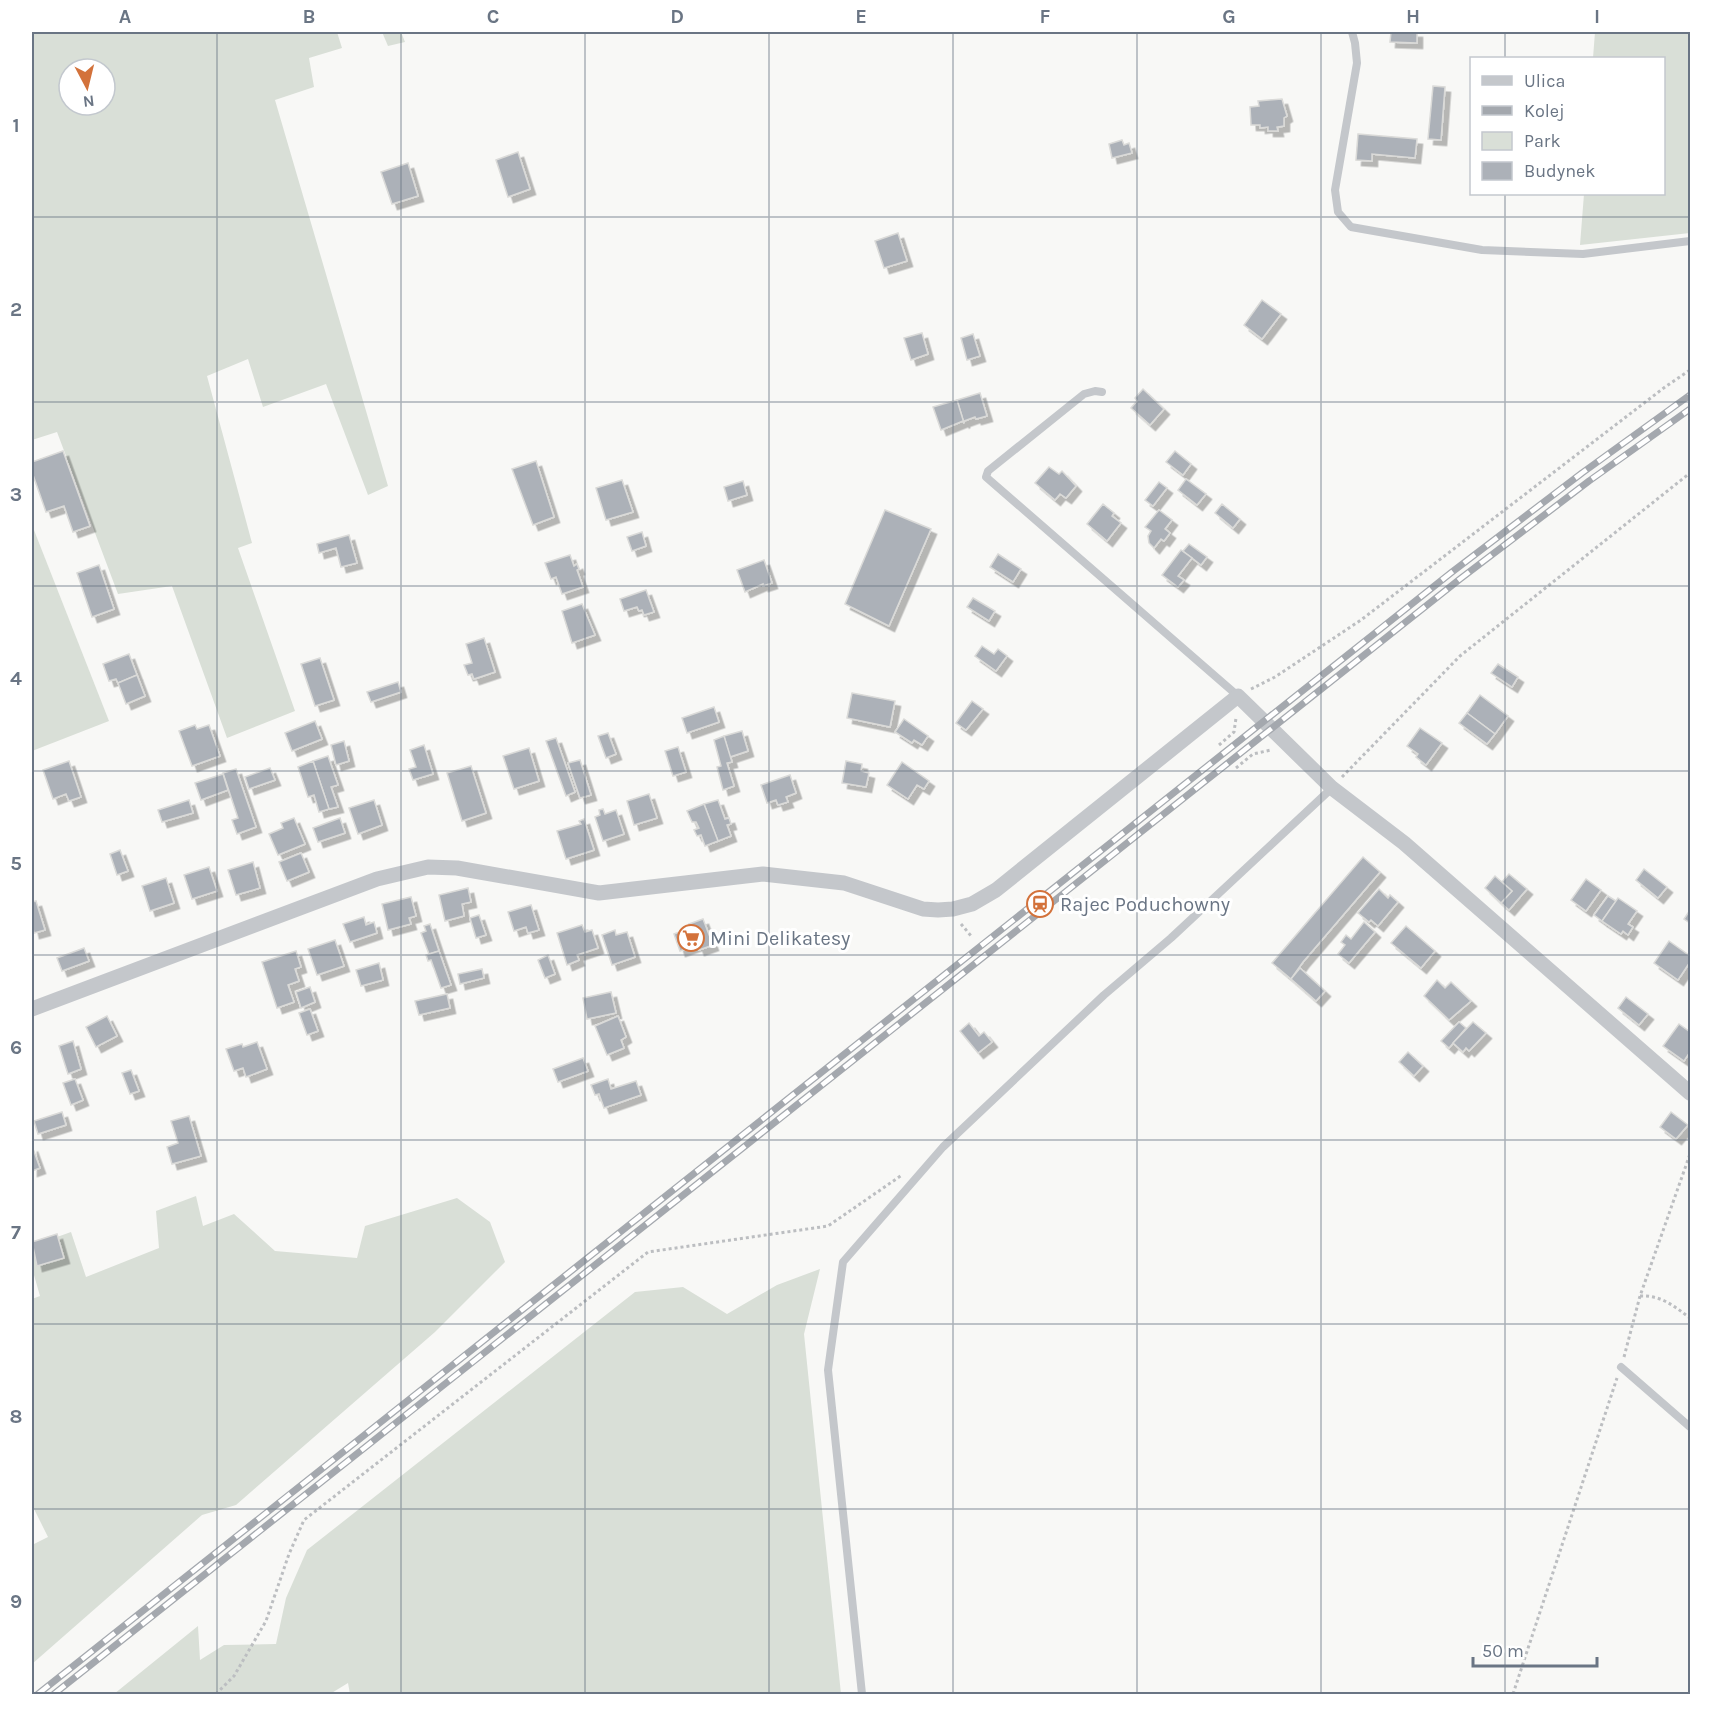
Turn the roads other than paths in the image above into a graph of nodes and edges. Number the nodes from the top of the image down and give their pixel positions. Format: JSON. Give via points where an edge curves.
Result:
{"nodes":[{"id":1,"x":1352,"y":32,"type":"edge"},
{"id":2,"x":1690,"y":241,"type":"edge"},
{"id":3,"x":1102,"y":392,"type":"dead end"},
{"id":4,"x":1238,"y":696,"type":"junction"},
{"id":5,"x":1332,"y":788,"type":"junction"},
{"id":6,"x":32,"y":1009,"type":"edge"},
{"id":7,"x":1690,"y":1093,"type":"edge"},
{"id":8,"x":1621,"y":1367,"type":"road end"},
{"id":9,"x":1690,"y":1427,"type":"edge"},
{"id":10,"x":862,"y":1695,"type":"edge"}],
"edges":[{"from":1,"to":2,"type":"lane","via":[[1357,63],[1335,190],[1338,212],[1351,228],[1482,250],[1583,254]]},
{"from":3,"to":4,"type":"lane","via":[[1084,393],[988,471],[987,477]]},
{"from":4,"to":5,"type":"street"},
{"from":4,"to":6,"type":"street","via":[[996,890],[972,904],[923,909],[844,883],[763,874],[599,893],[457,868],[428,867],[377,879]]},
{"from":5,"to":7,"type":"street","via":[[1404,843]]},
{"from":5,"to":10,"type":"lane","via":[[943,1147],[843,1262],[828,1370]]},
{"from":8,"to":9,"type":"lane"}]}
